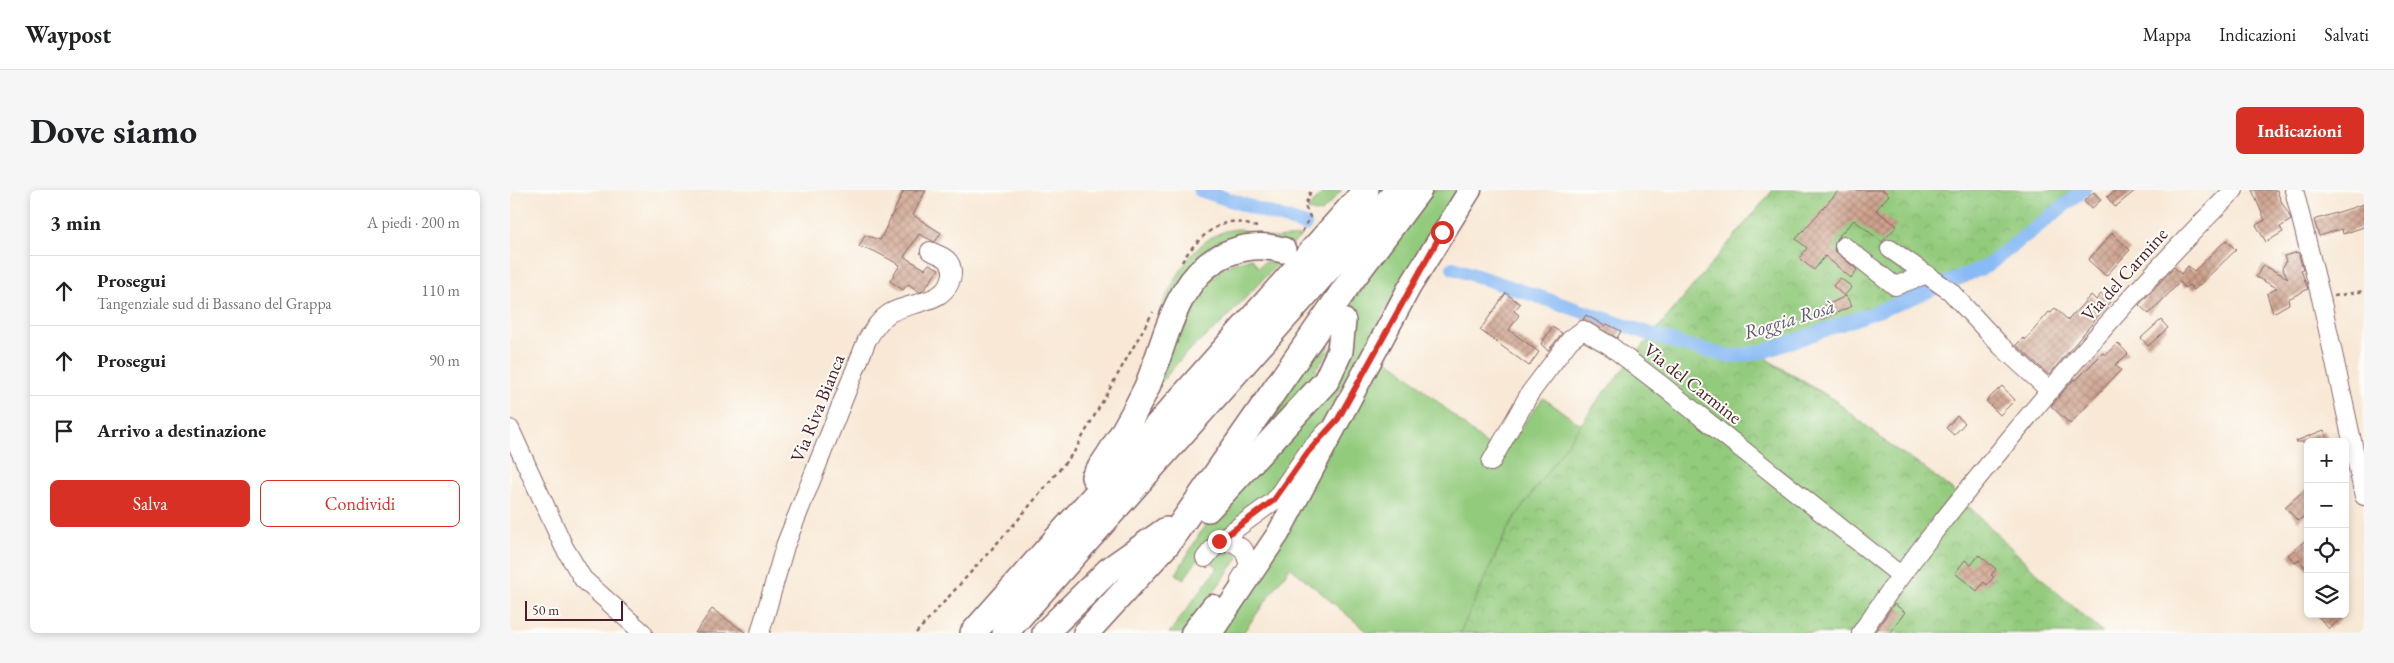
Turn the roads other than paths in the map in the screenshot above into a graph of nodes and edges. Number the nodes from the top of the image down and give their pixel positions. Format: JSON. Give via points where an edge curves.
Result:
{"nodes":[{"id":1,"x":1366,"y":190,"type":"edge"},
{"id":2,"x":1398,"y":190,"type":"edge"},
{"id":3,"x":1419,"y":190,"type":"edge"},
{"id":4,"x":1470,"y":190,"type":"edge"},
{"id":5,"x":2234,"y":190,"type":"edge"},
{"id":6,"x":2294,"y":190,"type":"edge"},
{"id":7,"x":1294,"y":240,"type":"road end"},
{"id":8,"x":1844,"y":246,"type":"dead end"},
{"id":9,"x":1890,"y":249,"type":"dead end"},
{"id":10,"x":930,"y":251,"type":"dead end"},
{"id":11,"x":1931,"y":277,"type":"junction"},
{"id":12,"x":1342,"y":322,"type":"dead end"},
{"id":13,"x":2049,"y":390,"type":"junction"},
{"id":14,"x":1334,"y":426,"type":"junction"},
{"id":15,"x":510,"y":429,"type":"edge"},
{"id":16,"x":1491,"y":462,"type":"dead end"},
{"id":17,"x":2364,"y":496,"type":"edge"},
{"id":18,"x":1188,"y":514,"type":"junction"},
{"id":19,"x":1168,"y":543,"type":"junction"},
{"id":20,"x":1216,"y":544,"type":"junction"},
{"id":21,"x":1247,"y":556,"type":"junction"},
{"id":22,"x":1206,"y":558,"type":"dead end"},
{"id":23,"x":1900,"y":575,"type":"junction"},
{"id":24,"x":1000,"y":602,"type":"junction"},
{"id":25,"x":643,"y":633,"type":"edge"},
{"id":26,"x":760,"y":633,"type":"edge"},
{"id":27,"x":973,"y":633,"type":"edge"},
{"id":28,"x":1005,"y":633,"type":"edge"},
{"id":29,"x":1044,"y":633,"type":"edge"},
{"id":30,"x":1086,"y":633,"type":"edge"},
{"id":31,"x":1192,"y":633,"type":"edge"},
{"id":32,"x":1201,"y":633,"type":"edge"},
{"id":33,"x":1210,"y":633,"type":"edge"},
{"id":34,"x":1861,"y":633,"type":"edge"}],
"edges":[{"from":1,"to":24,"type":"highway"},
{"from":2,"to":28,"type":"highway"},
{"from":3,"to":18,"type":"highway","via":[[1352,279]]},
{"from":4,"to":14,"type":"main road","via":[[1410,288]]},
{"from":5,"to":13,"type":"street","name":"Via del Carmine","via":[[2166,258]]},
{"from":6,"to":17,"type":"street"},
{"from":7,"to":24,"type":"highway","via":[[1239,249],[1211,262],[1196,276],[1180,301],[1149,381],[1124,432],[1082,493],[1013,571]]},
{"from":8,"to":11,"type":"street","via":[[1895,286]]},
{"from":9,"to":11,"type":"street"},
{"from":10,"to":26,"type":"street","name":"Via Riva Bianca","via":[[949,260],[951,279],[931,300],[888,314],[866,340],[785,546]]},
{"from":11,"to":13,"type":"street","via":[[1950,291],[2001,346]]},
{"from":12,"to":19,"type":"highway","via":[[1342,344],[1337,361],[1322,387],[1197,521]]},
{"from":13,"to":23,"type":"street","name":"Via del Carmine"},
{"from":14,"to":20,"type":"street","via":[[1308,452],[1274,500]]},
{"from":14,"to":21,"type":"main road"},
{"from":14,"to":33,"type":"main road","via":[[1307,484],[1278,534]]},
{"from":15,"to":25,"type":"street","via":[[564,547],[583,579]]},
{"from":16,"to":23,"type":"street","name":"Via del Carmine","via":[[1530,393],[1570,340],[1583,330],[1609,345],[1652,378]]},
{"from":18,"to":19,"type":"highway"},
{"from":18,"to":29,"type":"highway","via":[[1109,570]]},
{"from":19,"to":30,"type":"highway"},
{"from":20,"to":21,"type":"street","via":[[1236,543]]},
{"from":20,"to":22,"type":"street"},
{"from":21,"to":31,"type":"main road"},
{"from":21,"to":32,"type":"street","via":[[1249,565],[1246,572]]},
{"from":23,"to":34,"type":"street","name":"Via del Carmine"},
{"from":24,"to":27,"type":"highway"}]}
